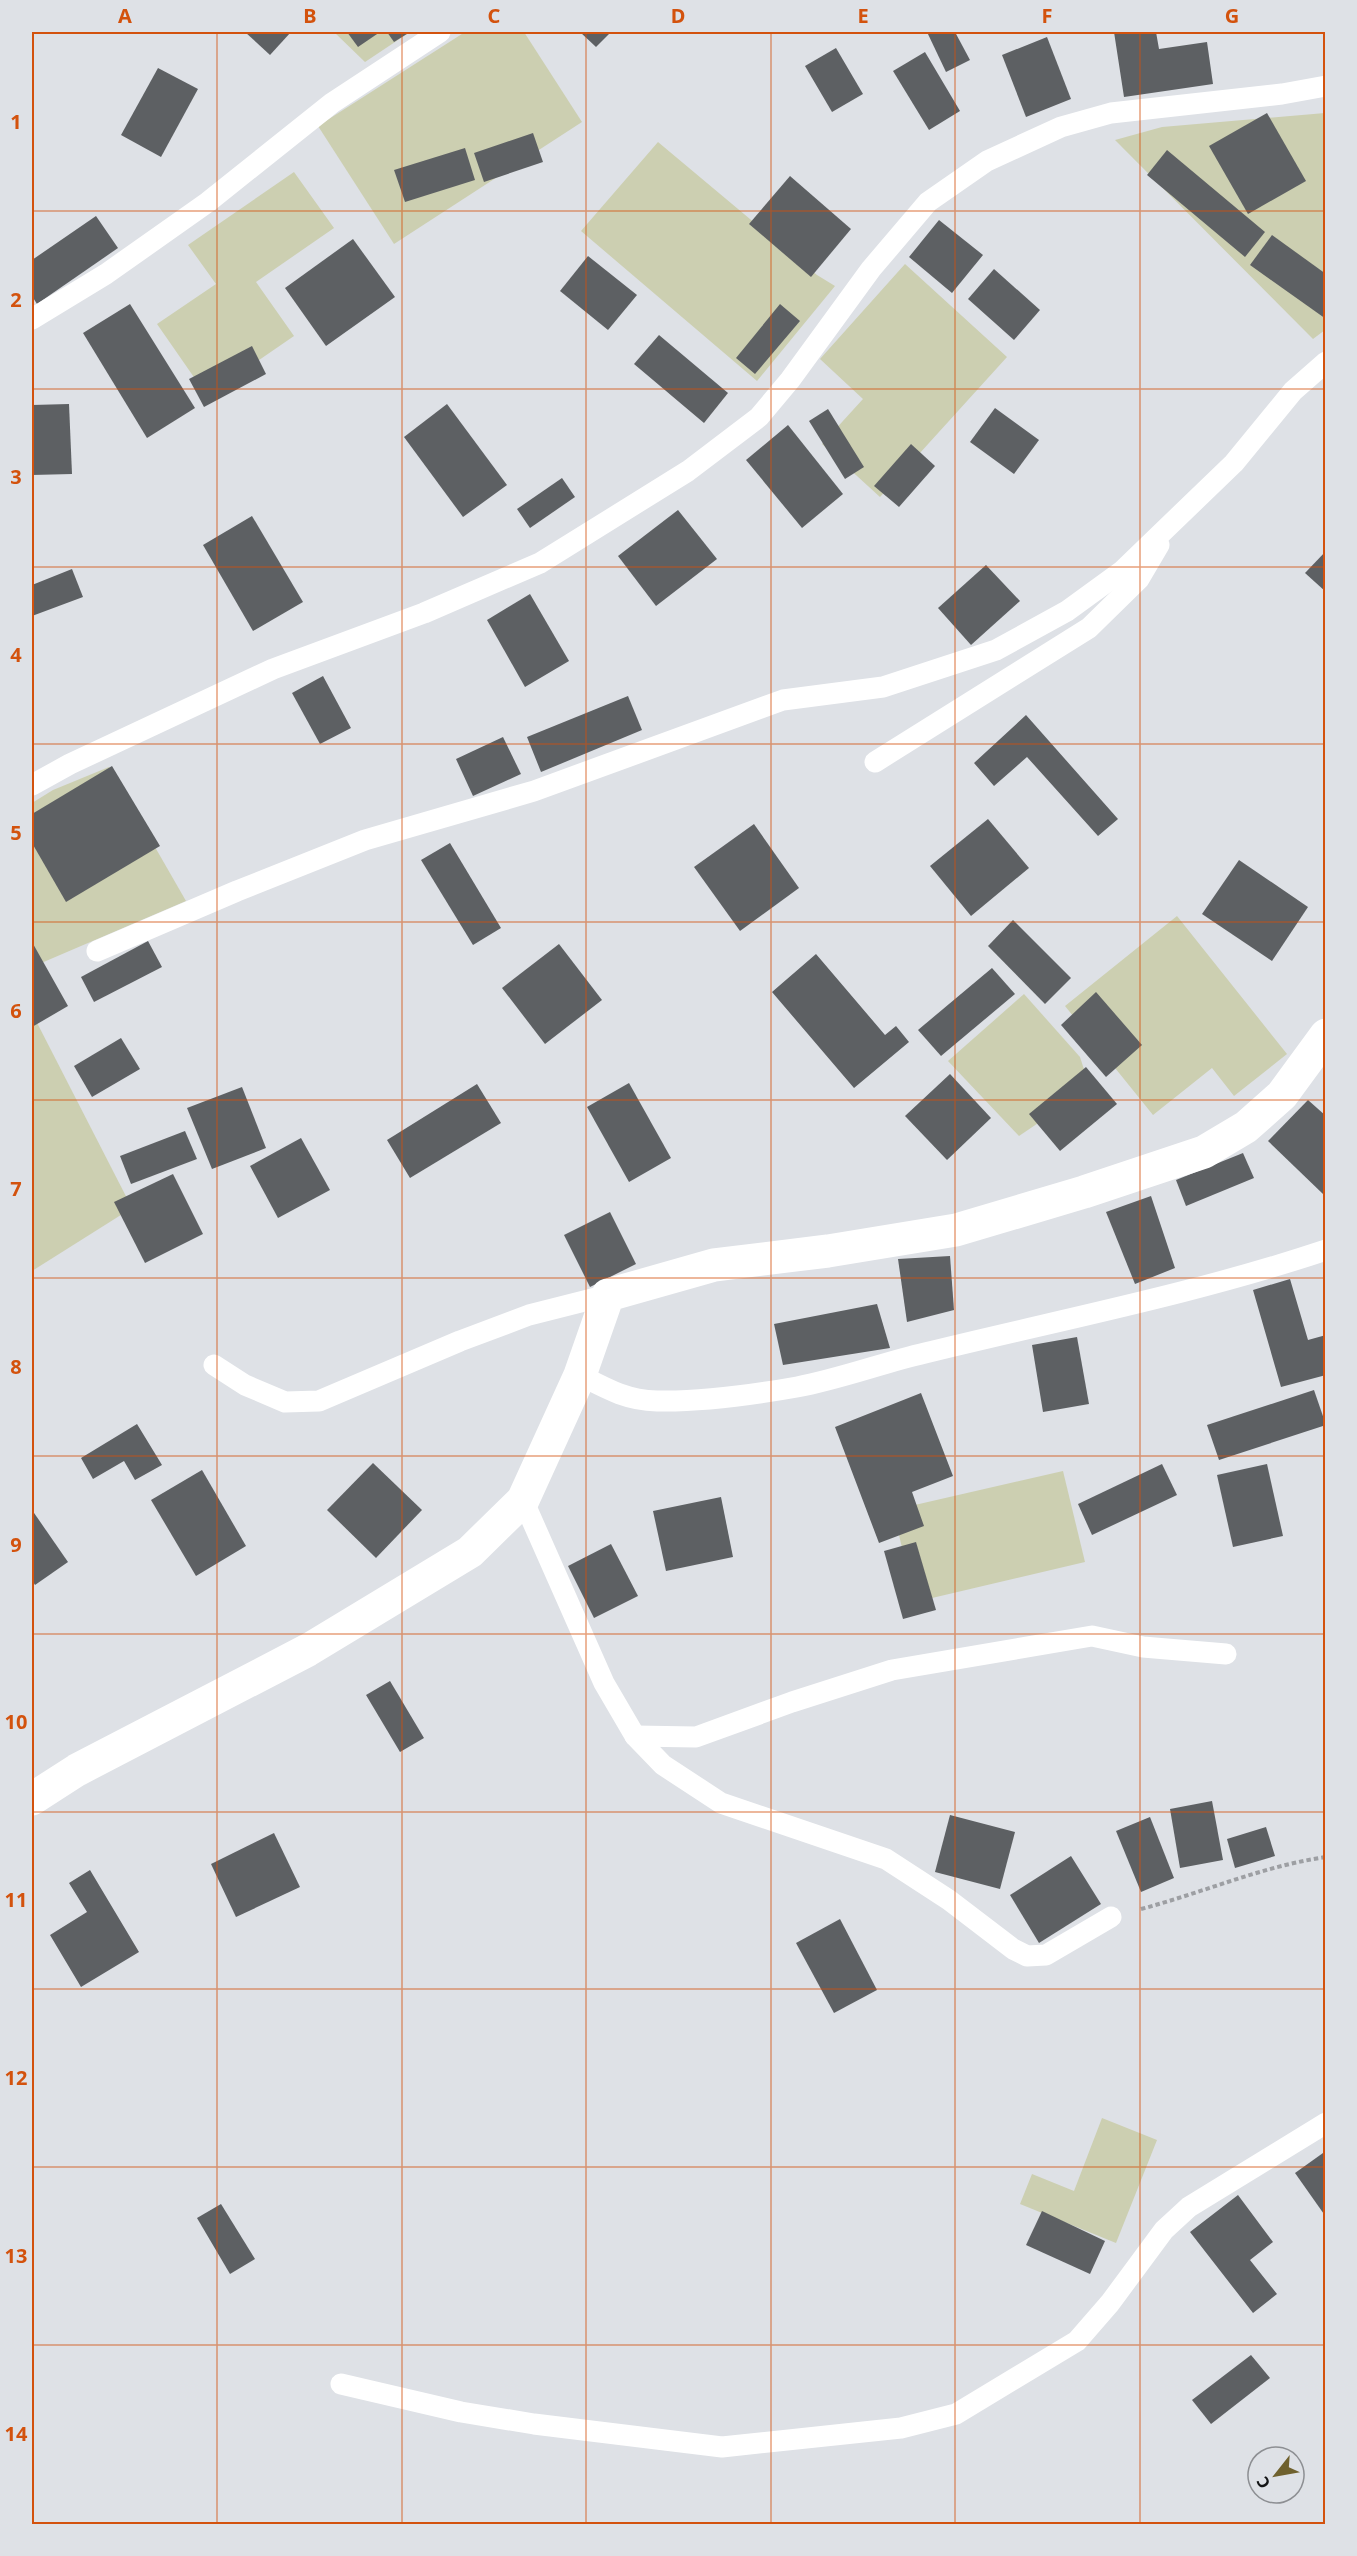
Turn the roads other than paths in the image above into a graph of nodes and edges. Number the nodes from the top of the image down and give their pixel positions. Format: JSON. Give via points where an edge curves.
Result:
{"nodes":[{"id":1,"x":440,"y":32,"type":"edge"},
{"id":2,"x":1326,"y":86,"type":"edge"},
{"id":3,"x":32,"y":319,"type":"edge"},
{"id":4,"x":1326,"y":362,"type":"edge"},
{"id":5,"x":1173,"y":522,"type":"junction"},
{"id":6,"x":875,"y":762,"type":"dead end"},
{"id":7,"x":32,"y":785,"type":"edge"},
{"id":8,"x":97,"y":951,"type":"dead end"},
{"id":9,"x":1326,"y":1035,"type":"edge"},
{"id":10,"x":1326,"y":1250,"type":"edge"},
{"id":11,"x":608,"y":1295,"type":"junction"},
{"id":12,"x":214,"y":1365,"type":"dead end"},
{"id":13,"x":580,"y":1375,"type":"junction"},
{"id":14,"x":523,"y":1500,"type":"junction"},
{"id":15,"x":1226,"y":1654,"type":"dead end"},
{"id":16,"x":635,"y":1736,"type":"junction"},
{"id":17,"x":32,"y":1799,"type":"edge"},
{"id":18,"x":1111,"y":1917,"type":"road end"},
{"id":19,"x":1326,"y":2123,"type":"edge"},
{"id":20,"x":341,"y":2384,"type":"dead end"}],
"edges":[{"from":1,"to":3,"type":"lane","via":[[332,103],[208,202],[106,274]]},
{"from":2,"to":7,"type":"lane","via":[[1111,113],[1061,127],[987,161],[928,202],[871,269],[759,417],[688,471],[540,563],[424,614],[273,669]]},
{"from":4,"to":5,"type":"lane","via":[[1293,391],[1234,463]]},
{"from":5,"to":6,"type":"lane","via":[[1139,579],[1089,628]]},
{"from":5,"to":8,"type":"lane","via":[[1122,570],[1067,611],[996,650],[883,687],[783,700],[534,791],[365,840]]},
{"from":9,"to":11,"type":"street","via":[[1282,1095],[1246,1127],[1204,1152],[956,1230],[714,1265]]},
{"from":10,"to":13,"type":"lane","via":[[1243,1277],[922,1353],[798,1387],[656,1401],[619,1396]]},
{"from":11,"to":12,"type":"lane","via":[[519,1318],[318,1401],[285,1402],[245,1385]]},
{"from":11,"to":13,"type":"street"},
{"from":13,"to":14,"type":"street"},
{"from":14,"to":16,"type":"lane","via":[[604,1683]]},
{"from":14,"to":17,"type":"street","via":[[470,1552],[406,1593],[308,1650],[77,1770]]},
{"from":15,"to":16,"type":"lane","via":[[1143,1647],[1092,1636],[892,1670],[696,1737]]},
{"from":16,"to":18,"type":"lane","via":[[663,1765],[722,1803],[886,1859],[1027,1956],[1046,1955]]},
{"from":19,"to":20,"type":"lane","via":[[1189,2206],[1164,2230],[1077,2341],[945,2417],[901,2428],[722,2447],[461,2412]]}]}
